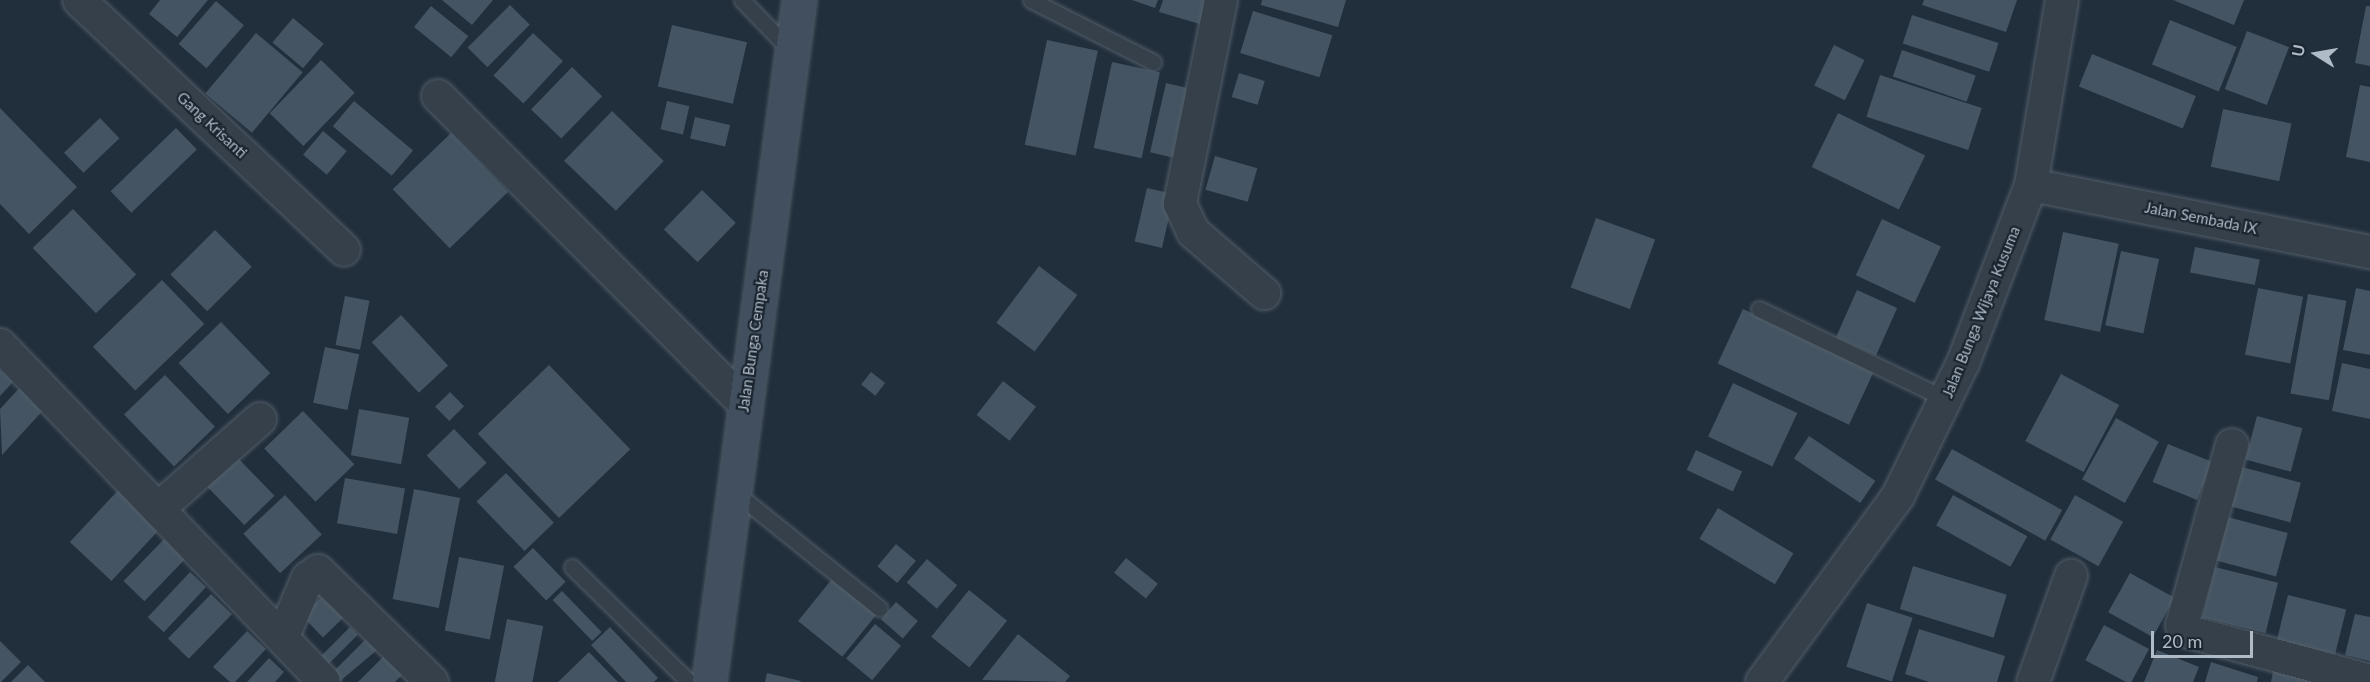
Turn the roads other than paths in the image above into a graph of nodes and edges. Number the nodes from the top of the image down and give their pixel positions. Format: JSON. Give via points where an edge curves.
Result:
{"nodes":[{"id":1,"x":79,"y":0,"type":"edge"},
{"id":2,"x":742,"y":0,"type":"edge"},
{"id":3,"x":800,"y":0,"type":"edge"},
{"id":4,"x":1031,"y":0,"type":"edge"},
{"id":5,"x":1221,"y":0,"type":"edge"},
{"id":6,"x":2062,"y":0,"type":"edge"},
{"id":7,"x":795,"y":56,"type":"junction"},
{"id":8,"x":1153,"y":62,"type":"dead end"},
{"id":9,"x":438,"y":96,"type":"dead end"},
{"id":10,"x":2031,"y":185,"type":"junction"},
{"id":11,"x":344,"y":250,"type":"dead end"},
{"id":12,"x":2370,"y":252,"type":"edge"},
{"id":13,"x":1264,"y":293,"type":"dead end"},
{"id":14,"x":1759,"y":309,"type":"dead end"},
{"id":15,"x":0,"y":345,"type":"edge"},
{"id":16,"x":1946,"y":399,"type":"junction"},
{"id":17,"x":744,"y":403,"type":"junction"},
{"id":18,"x":260,"y":418,"type":"dead end"},
{"id":19,"x":2232,"y":445,"type":"dead end"},
{"id":20,"x":736,"y":493,"type":"junction"},
{"id":21,"x":158,"y":509,"type":"junction"},
{"id":22,"x":572,"y":567,"type":"dead end"},
{"id":23,"x":2071,"y":576,"type":"dead end"},
{"id":24,"x":879,"y":608,"type":"dead end"},
{"id":25,"x":284,"y":636,"type":"junction"},
{"id":26,"x":2370,"y":681,"type":"edge"},
{"id":27,"x":324,"y":682,"type":"edge"},
{"id":28,"x":432,"y":682,"type":"edge"},
{"id":29,"x":689,"y":682,"type":"edge"},
{"id":30,"x":709,"y":682,"type":"edge"},
{"id":31,"x":1762,"y":682,"type":"edge"},
{"id":32,"x":2033,"y":682,"type":"edge"}],
"edges":[{"from":1,"to":11,"type":"street","name":"Gang Krisanti"},
{"from":2,"to":7,"type":"lane"},
{"from":3,"to":7,"type":"street","name":"Jalan Bunga Cempaka"},
{"from":4,"to":8,"type":"lane"},
{"from":5,"to":13,"type":"street","via":[[1180,204],[1192,232]]},
{"from":6,"to":10,"type":"street","name":"Jalan Bunga Wijaya Kusuma"},
{"from":7,"to":17,"type":"street","name":"Jalan Bunga Cempaka"},
{"from":9,"to":17,"type":"street"},
{"from":10,"to":12,"type":"street","name":"Jalan Sembada IX"},
{"from":10,"to":16,"type":"street","name":"Jalan Bunga Wijaya Kusuma"},
{"from":14,"to":16,"type":"lane"},
{"from":15,"to":21,"type":"street"},
{"from":16,"to":31,"type":"street","name":"Jalan Bunga Wijaya Kusuma","via":[[1898,496]]},
{"from":17,"to":20,"type":"street","name":"Jalan Bunga Cempaka"},
{"from":18,"to":21,"type":"street"},
{"from":19,"to":26,"type":"street","via":[[2182,625],[2189,632]]},
{"from":20,"to":24,"type":"lane"},
{"from":20,"to":30,"type":"street","name":"Jalan Bunga Cempaka"},
{"from":21,"to":25,"type":"street"},
{"from":22,"to":29,"type":"lane"},
{"from":23,"to":32,"type":"street"},
{"from":25,"to":27,"type":"street"},
{"from":25,"to":28,"type":"street","via":[[308,578],[318,571]]}]}
